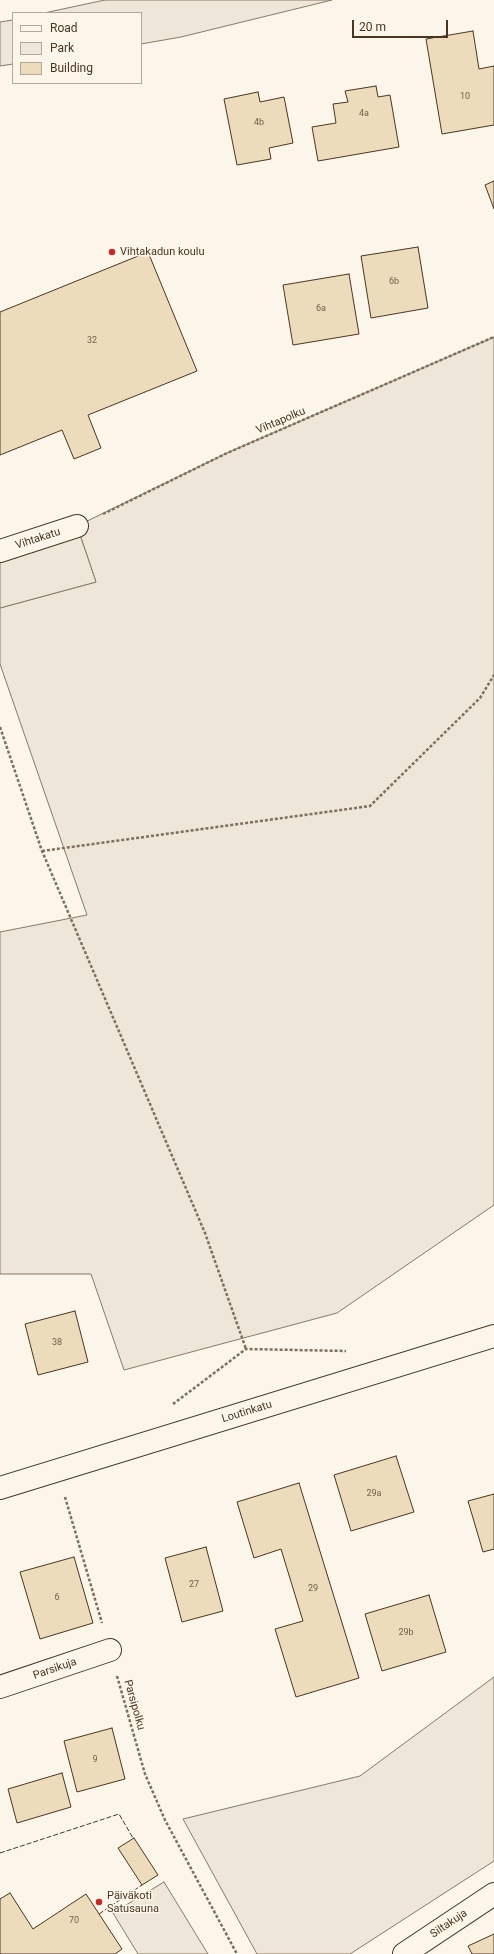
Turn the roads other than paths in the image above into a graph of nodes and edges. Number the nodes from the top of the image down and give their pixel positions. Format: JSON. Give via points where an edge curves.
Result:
{"nodes":[{"id":1,"x":77,"y":526,"type":"road end"},
{"id":2,"x":0,"y":551,"type":"edge"},
{"id":3,"x":494,"y":1336,"type":"edge"},
{"id":4,"x":0,"y":1488,"type":"edge"},
{"id":5,"x":110,"y":1650,"type":"road end"},
{"id":6,"x":0,"y":1687,"type":"edge"},
{"id":7,"x":494,"y":1894,"type":"edge"},
{"id":8,"x":404,"y":1954,"type":"edge"}],
"edges":[{"from":1,"to":2,"type":"street","name":"Vihtakatu"},
{"from":3,"to":4,"type":"street","name":"Loutinkatu"},
{"from":5,"to":6,"type":"street","name":"Parsikuja"},
{"from":7,"to":8,"type":"street","name":"Siltakuja"}]}
